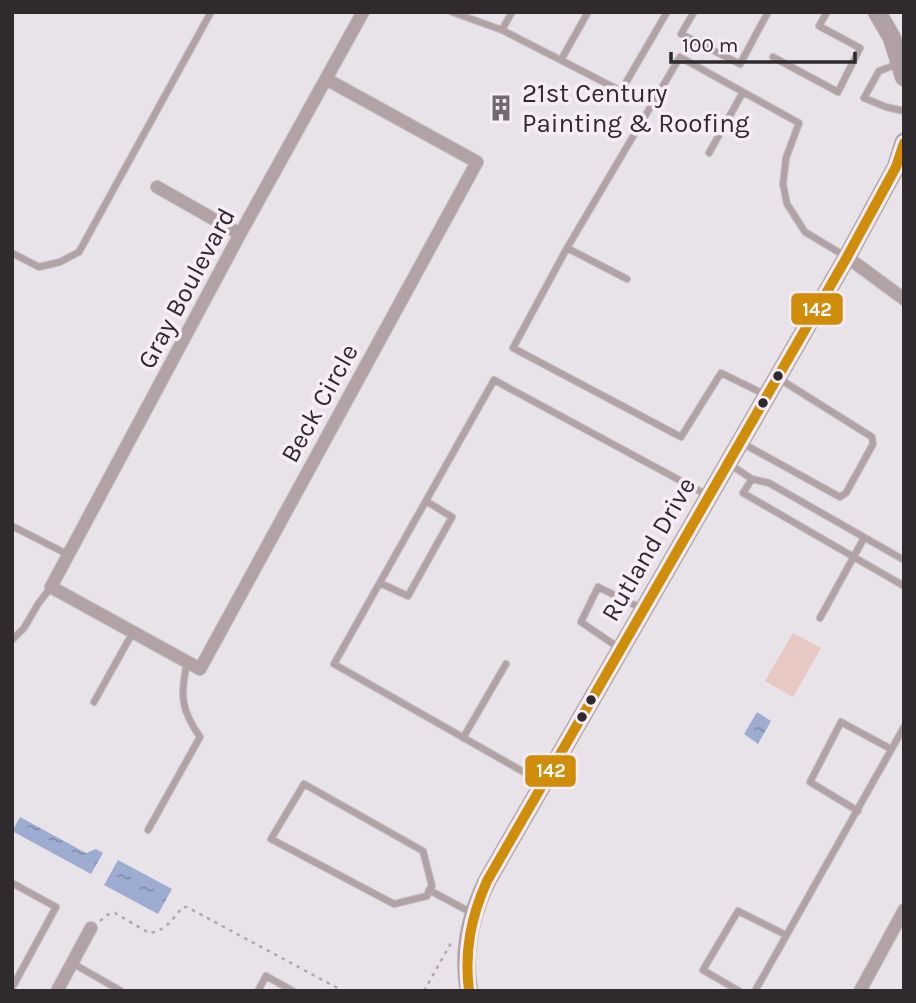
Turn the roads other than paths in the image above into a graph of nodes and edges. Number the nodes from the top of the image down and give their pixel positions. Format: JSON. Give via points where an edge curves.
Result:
{"nodes":[{"id":1,"x":211,"y":12,"type":"edge"},
{"id":2,"x":363,"y":12,"type":"edge"},
{"id":3,"x":452,"y":12,"type":"edge"},
{"id":4,"x":512,"y":12,"type":"edge"},
{"id":5,"x":588,"y":12,"type":"edge"},
{"id":6,"x":667,"y":12,"type":"edge"},
{"id":7,"x":694,"y":12,"type":"edge"},
{"id":8,"x":768,"y":12,"type":"edge"},
{"id":9,"x":827,"y":12,"type":"edge"},
{"id":10,"x":877,"y":12,"type":"edge"},
{"id":11,"x":502,"y":30,"type":"junction"},
{"id":12,"x":773,"y":57,"type":"dead end"},
{"id":13,"x":900,"y":57,"type":"edge"},
{"id":14,"x":561,"y":60,"type":"junction"},
{"id":15,"x":326,"y":79,"type":"junction"},
{"id":16,"x":743,"y":92,"type":"junction"},
{"id":17,"x":904,"y":111,"type":"edge"},
{"id":18,"x":904,"y":142,"type":"edge"},
{"id":19,"x":709,"y":153,"type":"dead end"},
{"id":20,"x":157,"y":187,"type":"dead end"},
{"id":21,"x":240,"y":234,"type":"junction"},
{"id":22,"x":567,"y":248,"type":"junction"},
{"id":23,"x":12,"y":253,"type":"edge"},
{"id":24,"x":847,"y":257,"type":"junction"},
{"id":25,"x":627,"y":279,"type":"dead end"},
{"id":26,"x":904,"y":299,"type":"edge"},
{"id":27,"x":777,"y":378,"type":"junction"},
{"id":28,"x":767,"y":395,"type":"junction"},
{"id":29,"x":740,"y":442,"type":"junction"},
{"id":30,"x":728,"y":463,"type":"junction"},
{"id":31,"x":752,"y":479,"type":"junction"},
{"id":32,"x":709,"y":496,"type":"junction"},
{"id":33,"x":426,"y":501,"type":"junction"},
{"id":34,"x":12,"y":526,"type":"edge"},
{"id":35,"x":864,"y":538,"type":"junction"},
{"id":36,"x":69,"y":555,"type":"junction"},
{"id":37,"x":852,"y":558,"type":"junction"},
{"id":38,"x":904,"y":560,"type":"edge"},
{"id":39,"x":380,"y":583,"type":"junction"},
{"id":40,"x":904,"y":586,"type":"edge"},
{"id":41,"x":51,"y":587,"type":"junction"},
{"id":42,"x":643,"y":609,"type":"junction"},
{"id":43,"x":820,"y":618,"type":"dead end"},
{"id":44,"x":133,"y":632,"type":"junction"},
{"id":45,"x":12,"y":640,"type":"edge"},
{"id":46,"x":620,"y":650,"type":"junction"},
{"id":47,"x":188,"y":662,"type":"junction"},
{"id":48,"x":506,"y":664,"type":"dead end"},
{"id":49,"x":94,"y":702,"type":"dead end"},
{"id":50,"x":904,"y":727,"type":"edge"},
{"id":51,"x":463,"y":738,"type":"junction"},
{"id":52,"x":891,"y":749,"type":"junction"},
{"id":53,"x":543,"y":783,"type":"junction"},
{"id":54,"x":858,"y":811,"type":"junction"},
{"id":55,"x":148,"y":830,"type":"dead end"},
{"id":56,"x":12,"y":883,"type":"edge"},
{"id":57,"x":429,"y":890,"type":"junction"},
{"id":58,"x":904,"y":910,"type":"edge"},
{"id":59,"x":473,"y":914,"type":"junction"},
{"id":60,"x":91,"y":928,"type":"road end"},
{"id":61,"x":786,"y":935,"type":"junction"},
{"id":62,"x":72,"y":963,"type":"junction"},
{"id":63,"x":12,"y":988,"type":"edge"},
{"id":64,"x":57,"y":991,"type":"edge"},
{"id":65,"x":121,"y":991,"type":"edge"},
{"id":66,"x":258,"y":991,"type":"edge"},
{"id":67,"x":293,"y":991,"type":"edge"},
{"id":68,"x":469,"y":991,"type":"edge"},
{"id":69,"x":740,"y":991,"type":"edge"},
{"id":70,"x":755,"y":991,"type":"edge"},
{"id":71,"x":860,"y":991,"type":"edge"}],
"edges":[{"from":1,"to":23,"type":"lane","via":[[79,252],[39,267]]},
{"from":2,"to":15,"type":"street","name":"Gray Boulevard"},
{"from":3,"to":11,"type":"lane"},
{"from":4,"to":11,"type":"lane"},
{"from":5,"to":14,"type":"lane"},
{"from":6,"to":14,"type":"lane","via":[[621,91]]},
{"from":7,"to":8,"type":"lane","via":[[681,34],[740,65]]},
{"from":9,"to":12,"type":"lane","via":[[819,26],[860,48],[838,92]]},
{"from":10,"to":13,"type":"street"},
{"from":11,"to":14,"type":"lane"},
{"from":13,"to":17,"type":"lane","via":[[879,71],[864,98]]},
{"from":15,"to":21,"type":"street","name":"Gray Boulevard"},
{"from":15,"to":47,"type":"street","name":"Beck Circle","via":[[477,162],[200,669]]},
{"from":16,"to":19,"type":"lane"},
{"from":16,"to":22,"type":"lane","via":[[680,57]]},
{"from":16,"to":24,"type":"lane","via":[[799,123],[786,158],[783,184],[787,205],[805,232]]},
{"from":18,"to":24,"type":"street","name":"Rutland Drive","via":[[896,167]]},
{"from":20,"to":21,"type":"street"},
{"from":21,"to":36,"type":"street","name":"Gray Boulevard"},
{"from":22,"to":25,"type":"lane"},
{"from":22,"to":28,"type":"lane","via":[[513,348],[681,437],[721,373]]},
{"from":24,"to":26,"type":"street"},
{"from":24,"to":27,"type":"street","name":"Rutland Drive"},
{"from":27,"to":28,"type":"street","name":"Rutland Drive"},
{"from":27,"to":29,"type":"lane","via":[[872,436],[873,444],[846,493],[840,497]]},
{"from":28,"to":29,"type":"street","name":"Rutland Drive"},
{"from":29,"to":30,"type":"street","name":"Rutland Drive"},
{"from":30,"to":31,"type":"lane"},
{"from":30,"to":32,"type":"street","name":"Rutland Drive"},
{"from":31,"to":35,"type":"lane","via":[[769,483]]},
{"from":31,"to":37,"type":"lane","via":[[743,493]]},
{"from":32,"to":33,"type":"lane","via":[[494,380]]},
{"from":32,"to":42,"type":"street","name":"Rutland Drive"},
{"from":33,"to":39,"type":"lane"},
{"from":33,"to":39,"type":"lane","via":[[452,517],[408,596]]},
{"from":34,"to":36,"type":"lane"},
{"from":35,"to":37,"type":"lane"},
{"from":35,"to":38,"type":"lane"},
{"from":36,"to":41,"type":"street","name":"Gray Boulevard"},
{"from":37,"to":40,"type":"lane"},
{"from":37,"to":43,"type":"lane"},
{"from":39,"to":51,"type":"lane","via":[[334,664]]},
{"from":41,"to":44,"type":"street"},
{"from":41,"to":45,"type":"lane"},
{"from":42,"to":46,"type":"street","name":"Rutland Drive"},
{"from":42,"to":46,"type":"lane","via":[[598,587],[581,622]]},
{"from":44,"to":47,"type":"street"},
{"from":44,"to":49,"type":"lane"},
{"from":46,"to":53,"type":"street","name":"Rutland Drive"},
{"from":47,"to":55,"type":"lane","via":[[182,702],[200,737]]},
{"from":48,"to":51,"type":"lane"},
{"from":50,"to":52,"type":"lane"},
{"from":51,"to":53,"type":"lane"},
{"from":52,"to":54,"type":"lane"},
{"from":52,"to":54,"type":"lane","via":[[841,722],[810,782]]},
{"from":53,"to":59,"type":"street","name":"Rutland Drive"},
{"from":54,"to":61,"type":"lane"},
{"from":56,"to":63,"type":"lane","via":[[56,907]]},
{"from":57,"to":57,"type":"lane","via":[[432,886],[423,851],[303,784],[271,839],[394,904],[426,895]]},
{"from":57,"to":59,"type":"lane"},
{"from":58,"to":71,"type":"street"},
{"from":59,"to":68,"type":"street","name":"Rutland Drive","via":[[466,962]]},
{"from":60,"to":62,"type":"street"},
{"from":61,"to":69,"type":"lane","via":[[738,911],[703,970]]},
{"from":61,"to":70,"type":"lane"},
{"from":62,"to":64,"type":"street"},
{"from":62,"to":65,"type":"lane"},
{"from":66,"to":67,"type":"lane","via":[[266,976]]}]}
